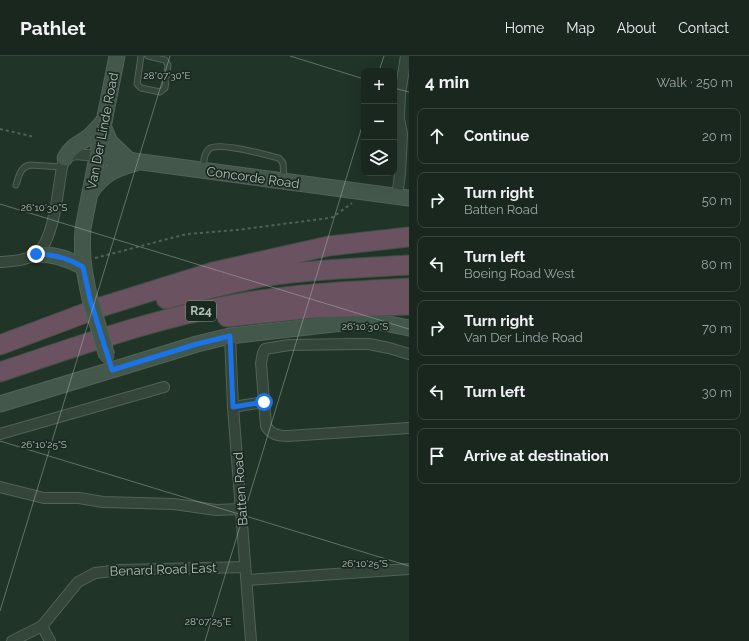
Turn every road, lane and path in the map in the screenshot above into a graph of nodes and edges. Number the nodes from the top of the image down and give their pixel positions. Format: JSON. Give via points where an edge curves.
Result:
{"nodes":[{"id":1,"x":117,"y":56,"type":"edge"},
{"id":2,"x":141,"y":56,"type":"edge"},
{"id":3,"x":148,"y":56,"type":"edge"},
{"id":4,"x":406,"y":56,"type":"edge"},
{"id":5,"x":104,"y":124,"type":"junction"},
{"id":6,"x":0,"y":129,"type":"edge"},
{"id":7,"x":36,"y":137,"type":"dead end"},
{"id":8,"x":97,"y":156,"type":"junction"},
{"id":9,"x":133,"y":161,"type":"junction"},
{"id":10,"x":64,"y":163,"type":"junction"},
{"id":11,"x":203,"y":170,"type":"junction"},
{"id":12,"x":284,"y":181,"type":"junction"},
{"id":13,"x":16,"y":185,"type":"dead end"},
{"id":14,"x":367,"y":192,"type":"junction"},
{"id":15,"x":89,"y":194,"type":"junction"},
{"id":16,"x":403,"y":197,"type":"edge"},
{"id":17,"x":409,"y":237,"type":"edge"},
{"id":18,"x":36,"y":254,"type":"junction"},
{"id":19,"x":0,"y":262,"type":"edge"},
{"id":20,"x":83,"y":264,"type":"junction"},
{"id":21,"x":409,"y":265,"type":"edge"},
{"id":22,"x":409,"y":288,"type":"edge"},
{"id":23,"x":409,"y":305,"type":"edge"},
{"id":24,"x":409,"y":328,"type":"edge"},
{"id":25,"x":230,"y":336,"type":"junction"},
{"id":26,"x":86,"y":343,"type":"junction"},
{"id":27,"x":0,"y":345,"type":"edge"},
{"id":28,"x":0,"y":349,"type":"edge"},
{"id":29,"x":409,"y":354,"type":"edge"},
{"id":30,"x":112,"y":370,"type":"junction"},
{"id":31,"x":0,"y":372,"type":"edge"},
{"id":32,"x":164,"y":387,"type":"dead end"},
{"id":33,"x":264,"y":402,"type":"junction"},
{"id":34,"x":0,"y":404,"type":"edge"},
{"id":35,"x":233,"y":407,"type":"junction"},
{"id":36,"x":409,"y":428,"type":"edge"},
{"id":37,"x":0,"y":434,"type":"edge"},
{"id":38,"x":0,"y":487,"type":"edge"},
{"id":39,"x":241,"y":509,"type":"junction"},
{"id":40,"x":245,"y":567,"type":"junction"},
{"id":41,"x":409,"y":569,"type":"edge"},
{"id":42,"x":247,"y":580,"type":"junction"},
{"id":43,"x":42,"y":626,"type":"junction"},
{"id":44,"x":12,"y":641,"type":"edge"},
{"id":45,"x":50,"y":641,"type":"edge"},
{"id":46,"x":251,"y":641,"type":"edge"}],
"edges":[{"from":1,"to":5,"type":"main road","name":"Van Der Linde Road"},
{"from":2,"to":3,"type":"lane","via":[[139,87],[160,92],[164,88],[168,65],[165,60]]},
{"from":4,"to":16,"type":"street","via":[[399,118],[402,134],[400,174]]},
{"from":5,"to":8,"type":"main road","name":"Van Der Linde Road"},
{"from":5,"to":9,"type":"main road","via":[[110,142]]},
{"from":5,"to":10,"type":"main road","via":[[75,145]]},
{"from":6,"to":7,"type":"path"},
{"from":8,"to":9,"type":"main road","name":"Concorde Road"},
{"from":8,"to":10,"type":"street","via":[[75,154]]},
{"from":8,"to":15,"type":"main road","name":"Van Der Linde Road"},
{"from":9,"to":11,"type":"main road","name":"Concorde Road"},
{"from":9,"to":15,"type":"main road","via":[[97,182]]},
{"from":10,"to":13,"type":"lane","via":[[25,166]]},
{"from":10,"to":18,"type":"street","via":[[50,231],[43,247]]},
{"from":11,"to":12,"type":"main road","name":"Concorde Road"},
{"from":11,"to":12,"type":"lane","via":[[205,153],[210,148],[230,147],[278,158],[283,163]]},
{"from":12,"to":14,"type":"main road","name":"Concorde Road"},
{"from":14,"to":16,"type":"main road","name":"Concorde Road"},
{"from":14,"to":20,"type":"path","via":[[328,218],[187,234]]},
{"from":15,"to":20,"type":"main road","name":"Van Der Linde Road","via":[[83,233]]},
{"from":17,"to":27,"type":"highway","via":[[330,246],[213,272],[104,306]]},
{"from":18,"to":19,"type":"street","via":[[14,261]]},
{"from":18,"to":20,"type":"main road","via":[[59,256]]},
{"from":20,"to":30,"type":"main road","name":"Van Der Linde Road","bridge":true,"via":[[90,299]]},
{"from":21,"to":28,"type":"highway","number":"R24","via":[[304,272],[228,284],[159,301]]},
{"from":22,"to":26,"type":"highway","number":"R24","via":[[316,293],[229,305],[168,318]]},
{"from":23,"to":26,"type":"highway","via":[[314,308],[224,317]]},
{"from":24,"to":25,"type":"main road","via":[[379,322],[351,322]]},
{"from":25,"to":30,"type":"main road"},
{"from":25,"to":35,"type":"street","name":"Batten Road"},
{"from":26,"to":31,"type":"highway","number":"R24"},
{"from":29,"to":33,"type":"street","via":[[369,344],[271,347],[265,349],[261,358]]},
{"from":30,"to":34,"type":"main road"},
{"from":32,"to":37,"type":"street"},
{"from":33,"to":35,"type":"street"},
{"from":33,"to":36,"type":"street","via":[[266,426],[271,433],[278,436]]},
{"from":35,"to":39,"type":"street","name":"Batten Road"},
{"from":38,"to":39,"type":"street","via":[[44,498],[174,504],[216,510]]},
{"from":39,"to":40,"type":"street","name":"Batten Road"},
{"from":40,"to":42,"type":"street","name":"Batten Road"},
{"from":40,"to":43,"type":"street","name":"Benard Road East","via":[[95,573],[78,582]]},
{"from":41,"to":42,"type":"street"},
{"from":42,"to":46,"type":"street","name":"Batten Road"},
{"from":43,"to":44,"type":"street","name":"Benard Road East"},
{"from":43,"to":45,"type":"street"}]}
